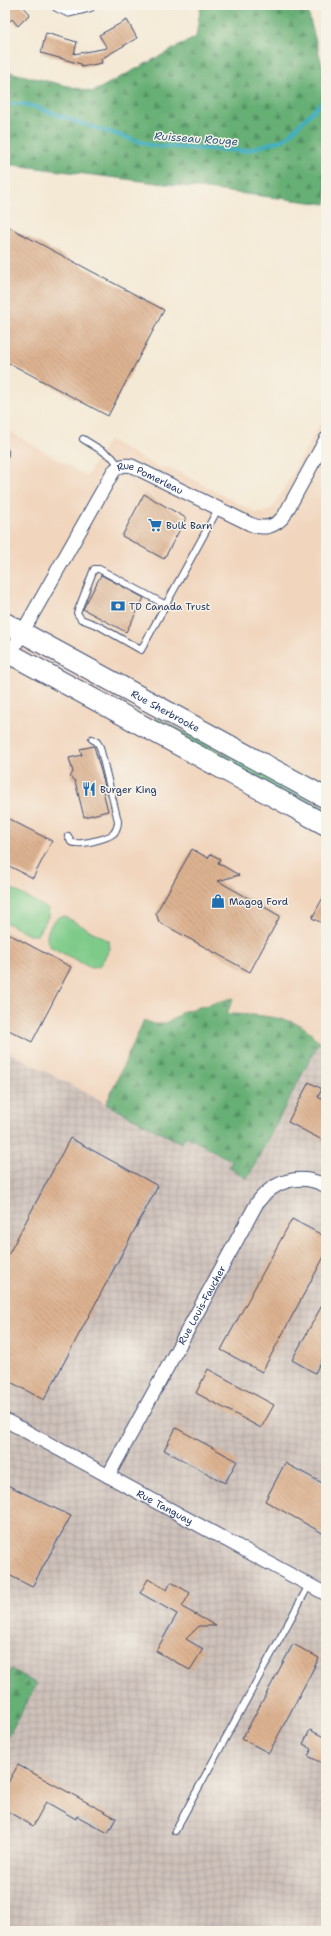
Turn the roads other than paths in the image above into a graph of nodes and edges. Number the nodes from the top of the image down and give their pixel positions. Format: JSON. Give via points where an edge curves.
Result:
{"nodes":[{"id":1,"x":58,"y":5,"type":"edge"},
{"id":2,"x":89,"y":5,"type":"edge"},
{"id":3,"x":83,"y":439,"type":"dead end"},
{"id":4,"x":324,"y":447,"type":"edge"},
{"id":5,"x":120,"y":467,"type":"junction"},
{"id":6,"x":218,"y":509,"type":"junction"},
{"id":7,"x":166,"y":605,"type":"junction"},
{"id":8,"x":13,"y":628,"type":"edge"},
{"id":9,"x":7,"y":656,"type":"edge"},
{"id":10,"x":92,"y":739,"type":"dead end"},
{"id":11,"x":326,"y":798,"type":"edge"},
{"id":12,"x":326,"y":825,"type":"edge"},
{"id":13,"x":68,"y":836,"type":"dead end"},
{"id":14,"x":326,"y":1186,"type":"edge"},
{"id":15,"x":5,"y":1420,"type":"edge"},
{"id":16,"x":108,"y":1476,"type":"junction"},
{"id":17,"x":309,"y":1585,"type":"junction"},
{"id":18,"x":326,"y":1594,"type":"edge"},
{"id":19,"x":175,"y":1831,"type":"dead end"}],
"edges":[{"from":1,"to":2,"type":"street","via":[[69,10]]},
{"from":3,"to":5,"type":"lane","via":[[112,457]]},
{"from":4,"to":6,"type":"street","name":"Rue Pomerleau","via":[[284,516],[275,524],[255,526]]},
{"from":5,"to":6,"type":"street","name":"Rue Pomerleau","via":[[132,466]]},
{"from":5,"to":8,"type":"street","name":"Rue Pomerleau","via":[[113,472]]},
{"from":6,"to":7,"type":"lane"},
{"from":7,"to":7,"type":"lane","via":[[141,650],[79,617],[78,609],[92,570],[99,569]]},
{"from":8,"to":9,"type":"street","name":"Rue Pomerleau"},
{"from":8,"to":11,"type":"main road","name":"Rue Sherbrooke"},
{"from":9,"to":12,"type":"main road"},
{"from":10,"to":13,"type":"lane","via":[[100,747],[118,821],[117,829],[110,836],[79,844],[71,842]]},
{"from":14,"to":16,"type":"street","name":"Rue Louis-Faucher","via":[[310,1180],[287,1180],[270,1189],[260,1199]]},
{"from":15,"to":16,"type":"street","name":"Rue Tanguay"},
{"from":16,"to":17,"type":"street","name":"Rue Tanguay"},
{"from":17,"to":18,"type":"street","name":"Rue Tanguay"},
{"from":17,"to":19,"type":"lane"}]}
